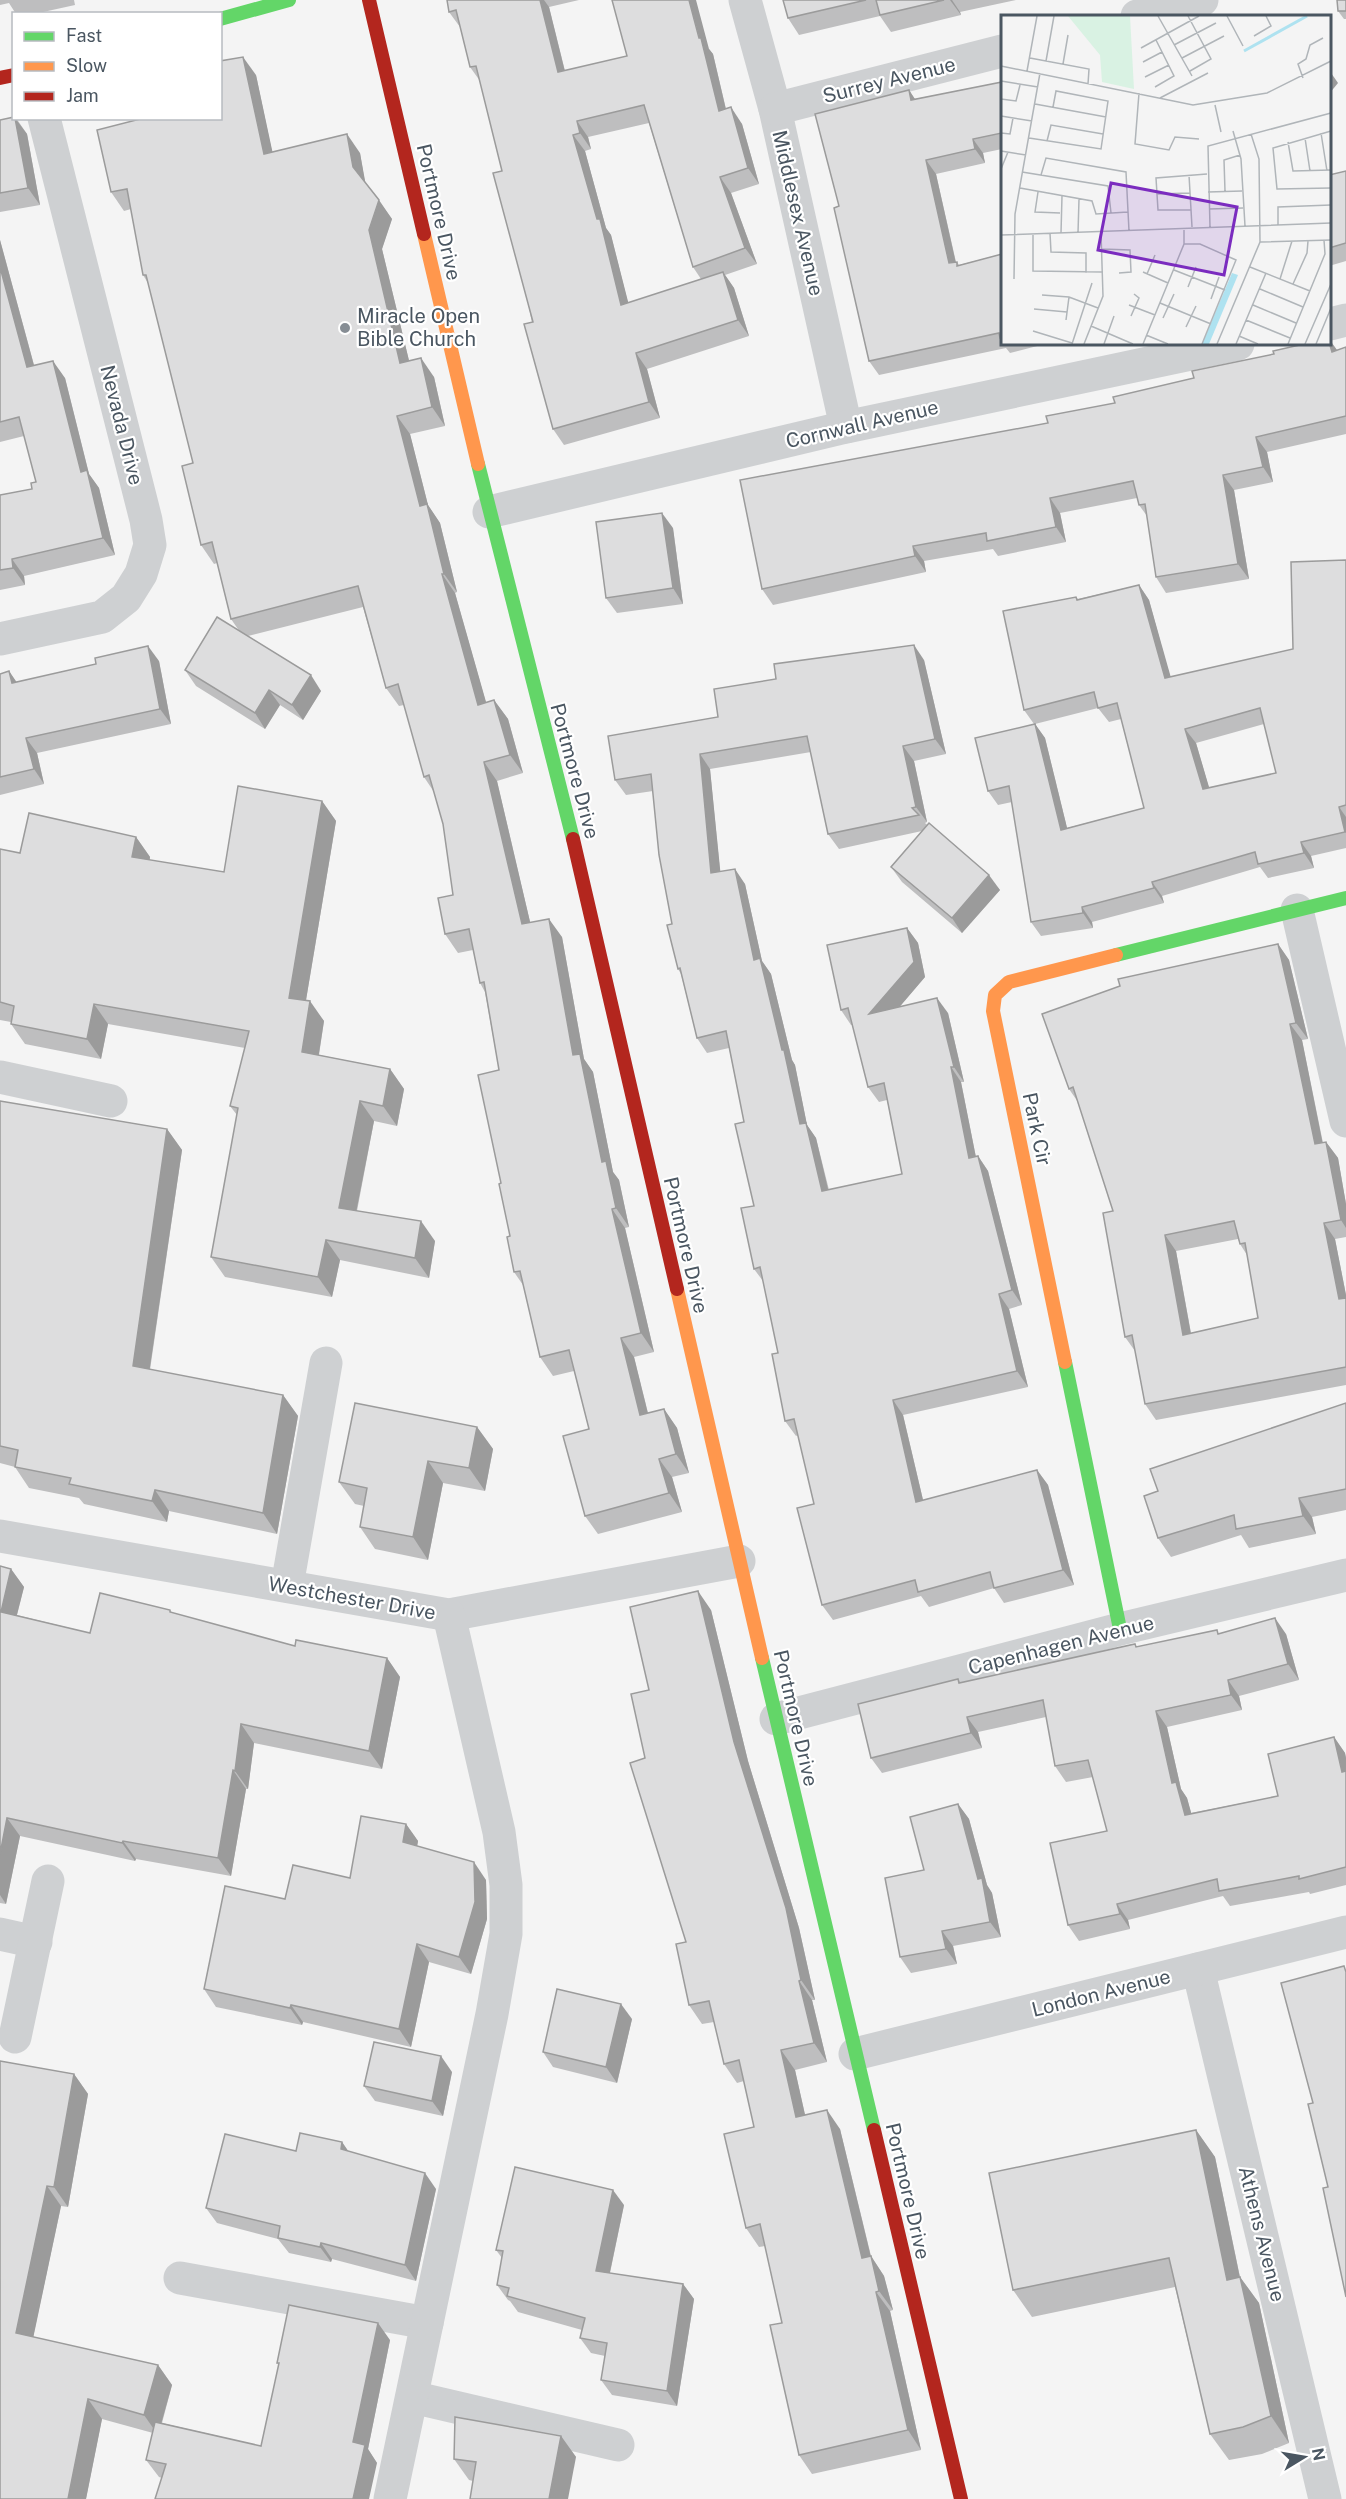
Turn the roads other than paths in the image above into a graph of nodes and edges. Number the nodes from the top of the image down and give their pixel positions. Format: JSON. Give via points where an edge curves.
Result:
{"nodes":[{"id":1,"x":290,"y":0,"type":"edge"},
{"id":2,"x":369,"y":0,"type":"edge"},
{"id":3,"x":745,"y":0,"type":"edge"},
{"id":4,"x":1202,"y":0,"type":"edge"},
{"id":5,"x":1141,"y":15,"type":"edge"},
{"id":6,"x":222,"y":18,"type":"edge"},
{"id":7,"x":1001,"y":51,"type":"edge"},
{"id":8,"x":775,"y":110,"type":"junction"},
{"id":9,"x":45,"y":120,"type":"edge"},
{"id":10,"x":1346,"y":320,"type":"edge"},
{"id":11,"x":1331,"y":324,"type":"edge"},
{"id":12,"x":1233,"y":345,"type":"edge"},
{"id":13,"x":846,"y":427,"type":"junction"},
{"id":14,"x":489,"y":512,"type":"junction"},
{"id":15,"x":0,"y":639,"type":"edge"},
{"id":16,"x":1346,"y":898,"type":"edge"},
{"id":17,"x":1297,"y":910,"type":"junction"},
{"id":18,"x":0,"y":1077,"type":"edge"},
{"id":19,"x":111,"y":1101,"type":"dead end"},
{"id":20,"x":1346,"y":1121,"type":"edge"},
{"id":21,"x":326,"y":1363,"type":"dead end"},
{"id":22,"x":0,"y":1536,"type":"edge"},
{"id":23,"x":739,"y":1561,"type":"junction"},
{"id":24,"x":1346,"y":1575,"type":"edge"},
{"id":25,"x":287,"y":1586,"type":"junction"},
{"id":26,"x":449,"y":1615,"type":"junction"},
{"id":27,"x":1120,"y":1629,"type":"junction"},
{"id":28,"x":776,"y":1719,"type":"junction"},
{"id":29,"x":48,"y":1881,"type":"dead end"},
{"id":30,"x":1346,"y":1932,"type":"edge"},
{"id":31,"x":0,"y":1934,"type":"edge"},
{"id":32,"x":36,"y":1942,"type":"junction"},
{"id":33,"x":1198,"y":1969,"type":"junction"},
{"id":34,"x":15,"y":2037,"type":"dead end"},
{"id":35,"x":855,"y":2054,"type":"junction"},
{"id":36,"x":180,"y":2278,"type":"dead end"},
{"id":37,"x":428,"y":2323,"type":"junction"},
{"id":38,"x":412,"y":2397,"type":"junction"},
{"id":39,"x":618,"y":2445,"type":"dead end"},
{"id":40,"x":390,"y":2499,"type":"edge"},
{"id":41,"x":961,"y":2499,"type":"edge"},
{"id":42,"x":1325,"y":2499,"type":"edge"}],
"edges":[{"from":1,"to":6,"type":"street"},
{"from":2,"to":14,"type":"street","name":"Portmore Drive"},
{"from":3,"to":8,"type":"street","name":"Middlesex Avenue"},
{"from":4,"to":5,"type":"street"},
{"from":7,"to":8,"type":"street","name":"Surrey Avenue"},
{"from":8,"to":13,"type":"street","name":"Middlesex Avenue"},
{"from":9,"to":15,"type":"street","name":"Nevada Drive","via":[[150,545],[141,574],[126,598],[102,617]]},
{"from":10,"to":11,"type":"street"},
{"from":12,"to":13,"type":"street","name":"Cornwall Avenue"},
{"from":13,"to":14,"type":"street","name":"Cornwall Avenue"},
{"from":14,"to":23,"type":"street","name":"Portmore Drive","via":[[566,807]]},
{"from":16,"to":17,"type":"street","name":"Park Cir"},
{"from":17,"to":20,"type":"street"},
{"from":17,"to":27,"type":"street","name":"Park Cir","via":[[1009,982],[995,995],[993,1011]]},
{"from":18,"to":19,"type":"street"},
{"from":21,"to":25,"type":"street"},
{"from":22,"to":25,"type":"street","name":"Westchester Drive"},
{"from":23,"to":26,"type":"street","name":"Westchester Drive"},
{"from":23,"to":28,"type":"street","name":"Portmore Drive"},
{"from":24,"to":27,"type":"street","name":"Capenhagen Avenue"},
{"from":25,"to":26,"type":"street","name":"Westchester Drive"},
{"from":26,"to":37,"type":"street","via":[[499,1832],[506,1885],[506,1934]]},
{"from":27,"to":28,"type":"street","name":"Capenhagen Avenue"},
{"from":28,"to":35,"type":"street","name":"Portmore Drive"},
{"from":29,"to":32,"type":"street"},
{"from":30,"to":33,"type":"street","name":"London Avenue"},
{"from":31,"to":32,"type":"street"},
{"from":32,"to":34,"type":"street"},
{"from":33,"to":35,"type":"street","name":"London Avenue"},
{"from":33,"to":42,"type":"street","name":"Athens Avenue"},
{"from":35,"to":41,"type":"street","name":"Portmore Drive"},
{"from":36,"to":37,"type":"street"},
{"from":37,"to":38,"type":"street"},
{"from":38,"to":39,"type":"street"},
{"from":38,"to":40,"type":"street"}]}
